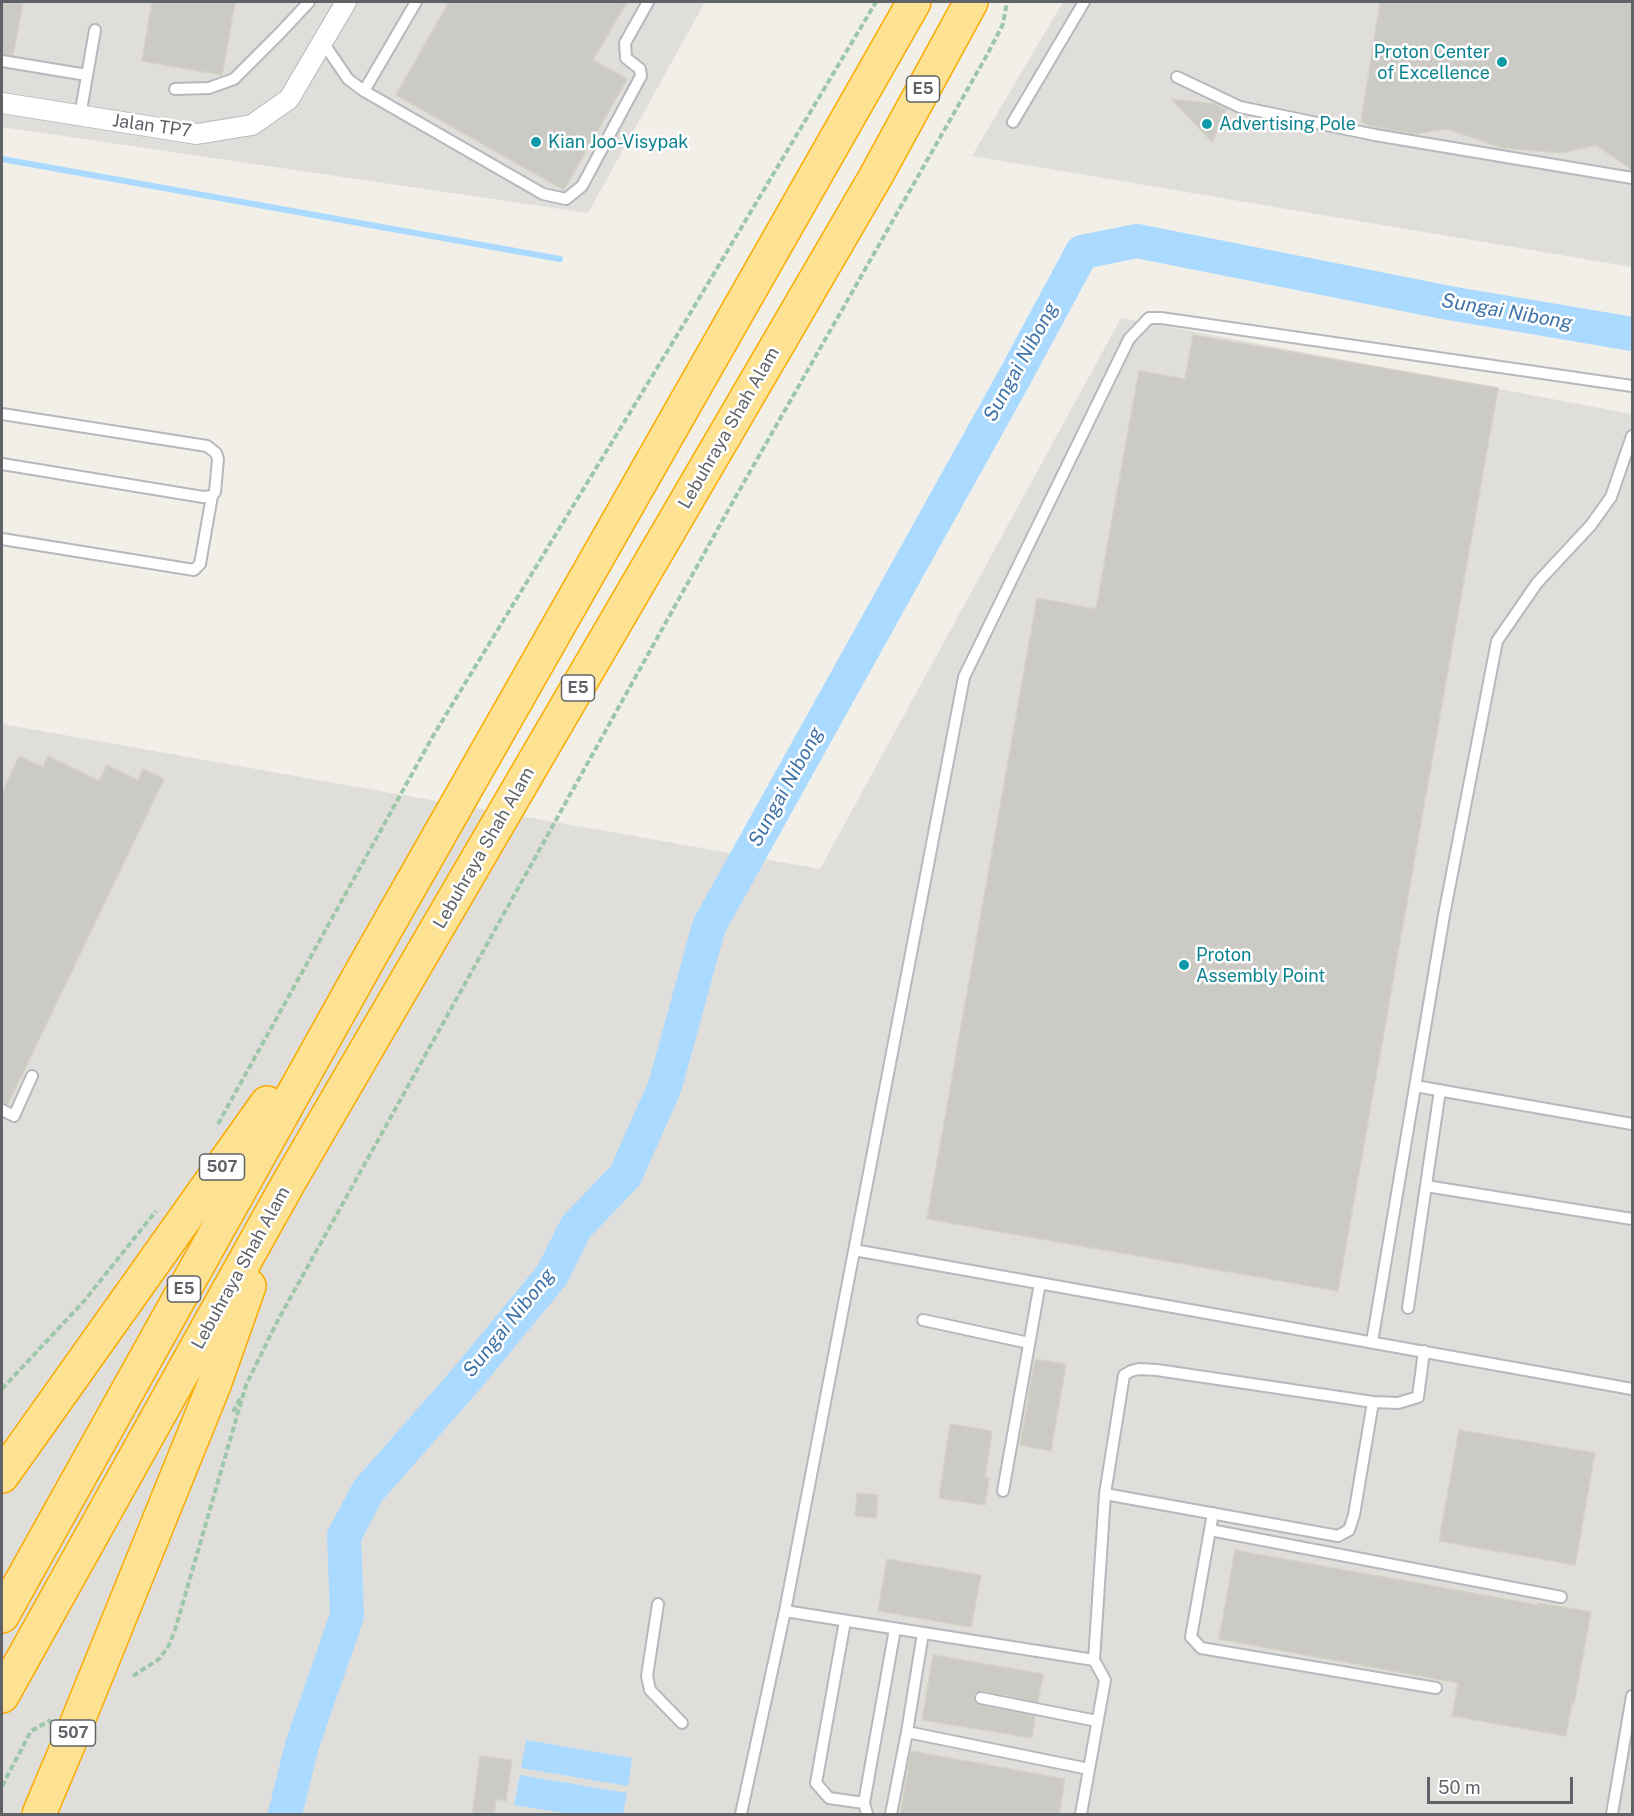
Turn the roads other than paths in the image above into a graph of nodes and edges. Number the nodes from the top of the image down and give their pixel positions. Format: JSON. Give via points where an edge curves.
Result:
{"nodes":[{"id":1,"x":309,"y":2,"type":"edge"},
{"id":2,"x":346,"y":2,"type":"edge"},
{"id":3,"x":416,"y":2,"type":"edge"},
{"id":4,"x":648,"y":2,"type":"edge"},
{"id":5,"x":914,"y":2,"type":"edge"},
{"id":6,"x":971,"y":2,"type":"edge"},
{"id":7,"x":995,"y":2,"type":"edge"},
{"id":8,"x":1084,"y":2,"type":"edge"},
{"id":9,"x":95,"y":30,"type":"dead end"},
{"id":10,"x":322,"y":41,"type":"junction"},
{"id":11,"x":2,"y":61,"type":"edge"},
{"id":12,"x":87,"y":75,"type":"junction"},
{"id":13,"x":1177,"y":77,"type":"dead end"},
{"id":14,"x":175,"y":89,"type":"dead end"},
{"id":15,"x":364,"y":91,"type":"junction"},
{"id":16,"x":2,"y":104,"type":"edge"},
{"id":17,"x":80,"y":116,"type":"junction"},
{"id":18,"x":1013,"y":122,"type":"dead end"},
{"id":19,"x":876,"y":176,"type":"junction"},
{"id":20,"x":1632,"y":178,"type":"edge"},
{"id":21,"x":1632,"y":386,"type":"edge"},
{"id":22,"x":2,"y":414,"type":"edge"},
{"id":23,"x":1632,"y":436,"type":"edge"},
{"id":24,"x":2,"y":464,"type":"edge"},
{"id":25,"x":212,"y":496,"type":"junction"},
{"id":26,"x":2,"y":539,"type":"edge"},
{"id":27,"x":367,"y":963,"type":"junction"},
{"id":28,"x":32,"y":1076,"type":"dead end"},
{"id":29,"x":1416,"y":1086,"type":"junction"},
{"id":30,"x":1440,"y":1090,"type":"junction"},
{"id":31,"x":2,"y":1110,"type":"edge"},
{"id":32,"x":1632,"y":1124,"type":"edge"},
{"id":33,"x":1426,"y":1186,"type":"junction"},
{"id":34,"x":279,"y":1200,"type":"junction"},
{"id":35,"x":1632,"y":1219,"type":"edge"},
{"id":36,"x":854,"y":1250,"type":"junction"},
{"id":37,"x":1040,"y":1283,"type":"junction"},
{"id":38,"x":1408,"y":1308,"type":"dead end"},
{"id":39,"x":923,"y":1320,"type":"dead end"},
{"id":40,"x":1372,"y":1342,"type":"junction"},
{"id":41,"x":1029,"y":1343,"type":"junction"},
{"id":42,"x":1424,"y":1352,"type":"junction"},
{"id":43,"x":1632,"y":1389,"type":"edge"},
{"id":44,"x":1372,"y":1402,"type":"junction"},
{"id":45,"x":2,"y":1476,"type":"edge"},
{"id":46,"x":1003,"y":1491,"type":"dead end"},
{"id":47,"x":1105,"y":1494,"type":"junction"},
{"id":48,"x":1213,"y":1513,"type":"junction"},
{"id":49,"x":1210,"y":1530,"type":"junction"},
{"id":50,"x":1561,"y":1597,"type":"dead end"},
{"id":51,"x":658,"y":1604,"type":"dead end"},
{"id":52,"x":785,"y":1611,"type":"junction"},
{"id":53,"x":2,"y":1616,"type":"edge"},
{"id":54,"x":845,"y":1621,"type":"junction"},
{"id":55,"x":895,"y":1629,"type":"junction"},
{"id":56,"x":923,"y":1633,"type":"junction"},
{"id":57,"x":1094,"y":1660,"type":"junction"},
{"id":58,"x":1436,"y":1688,"type":"dead end"},
{"id":59,"x":2,"y":1696,"type":"edge"},
{"id":60,"x":1632,"y":1696,"type":"edge"},
{"id":61,"x":981,"y":1698,"type":"dead end"},
{"id":62,"x":1097,"y":1721,"type":"junction"},
{"id":63,"x":681,"y":1723,"type":"dead end"},
{"id":64,"x":907,"y":1732,"type":"junction"},
{"id":65,"x":1089,"y":1769,"type":"junction"},
{"id":66,"x":864,"y":1803,"type":"junction"},
{"id":67,"x":39,"y":1815,"type":"edge"},
{"id":68,"x":741,"y":1815,"type":"edge"},
{"id":69,"x":867,"y":1815,"type":"edge"},
{"id":70,"x":891,"y":1815,"type":"edge"},
{"id":71,"x":1081,"y":1815,"type":"edge"},
{"id":72,"x":1612,"y":1815,"type":"edge"}],
"edges":[{"from":1,"to":14,"type":"lane","via":[[234,79],[209,88]]},
{"from":2,"to":10,"type":"street","name":"Jalan TP7"},
{"from":3,"to":15,"type":"lane"},
{"from":4,"to":15,"type":"lane","via":[[625,43],[626,57],[641,76],[582,186],[566,199],[543,194]]},
{"from":5,"to":27,"type":"highway","number":"E5"},
{"from":6,"to":19,"type":"highway","name":"Lebuhraya Shah Alam","number":"E5"},
{"from":7,"to":19,"type":"highway","via":[[942,91]]},
{"from":8,"to":18,"type":"lane"},
{"from":9,"to":12,"type":"lane"},
{"from":10,"to":15,"type":"lane","via":[[348,79]]},
{"from":10,"to":17,"type":"street","name":"Jalan TP7","via":[[289,99],[252,125],[197,134]]},
{"from":11,"to":12,"type":"lane"},
{"from":12,"to":17,"type":"lane"},
{"from":13,"to":20,"type":"lane","via":[[1240,107],[1375,135]]},
{"from":16,"to":17,"type":"street","name":"Jalan TP7"},
{"from":19,"to":34,"type":"highway","name":"Lebuhraya Shah Alam","number":"E5"},
{"from":21,"to":36,"type":"lane","via":[[1161,318],[1149,318],[1129,339],[964,677]]},
{"from":22,"to":25,"type":"lane","via":[[207,446],[218,459]]},
{"from":23,"to":29,"type":"lane","via":[[1611,497],[1591,525],[1537,583],[1497,641],[1444,915]]},
{"from":24,"to":25,"type":"lane"},
{"from":25,"to":26,"type":"lane","via":[[200,564],[194,570]]},
{"from":27,"to":45,"type":"highway","number":"507"},
{"from":27,"to":53,"type":"highway","number":"E5"},
{"from":28,"to":31,"type":"lane","via":[[14,1116]]},
{"from":29,"to":30,"type":"lane"},
{"from":29,"to":40,"type":"lane"},
{"from":30,"to":32,"type":"lane"},
{"from":30,"to":33,"type":"lane"},
{"from":33,"to":35,"type":"lane"},
{"from":33,"to":38,"type":"lane"},
{"from":34,"to":59,"type":"highway","name":"Lebuhraya Shah Alam","number":"E5"},
{"from":34,"to":67,"type":"highway","number":"507","via":[[214,1385]]},
{"from":36,"to":37,"type":"lane"},
{"from":36,"to":52,"type":"lane"},
{"from":37,"to":40,"type":"lane"},
{"from":37,"to":41,"type":"lane"},
{"from":39,"to":41,"type":"lane"},
{"from":40,"to":42,"type":"lane"},
{"from":41,"to":46,"type":"lane"},
{"from":42,"to":43,"type":"lane"},
{"from":42,"to":44,"type":"lane","via":[[1418,1397],[1398,1403]]},
{"from":44,"to":47,"type":"lane","via":[[1157,1370],[1131,1371],[1124,1375]]},
{"from":44,"to":48,"type":"lane","via":[[1349,1530],[1338,1536]]},
{"from":47,"to":48,"type":"lane"},
{"from":47,"to":57,"type":"lane"},
{"from":48,"to":49,"type":"lane"},
{"from":49,"to":50,"type":"lane"},
{"from":49,"to":58,"type":"lane","via":[[1191,1637],[1201,1648]]},
{"from":51,"to":63,"type":"lane","via":[[647,1676],[650,1690]]},
{"from":52,"to":54,"type":"lane"},
{"from":52,"to":68,"type":"lane"},
{"from":54,"to":55,"type":"lane"},
{"from":54,"to":66,"type":"lane","via":[[816,1783],[829,1798]]},
{"from":55,"to":56,"type":"lane"},
{"from":55,"to":66,"type":"lane"},
{"from":56,"to":57,"type":"lane"},
{"from":56,"to":64,"type":"lane"},
{"from":57,"to":62,"type":"lane","via":[[1105,1680]]},
{"from":60,"to":72,"type":"lane"},
{"from":61,"to":62,"type":"lane"},
{"from":62,"to":65,"type":"lane"},
{"from":64,"to":65,"type":"lane"},
{"from":64,"to":70,"type":"lane"},
{"from":65,"to":71,"type":"lane"},
{"from":66,"to":69,"type":"lane"}]}
